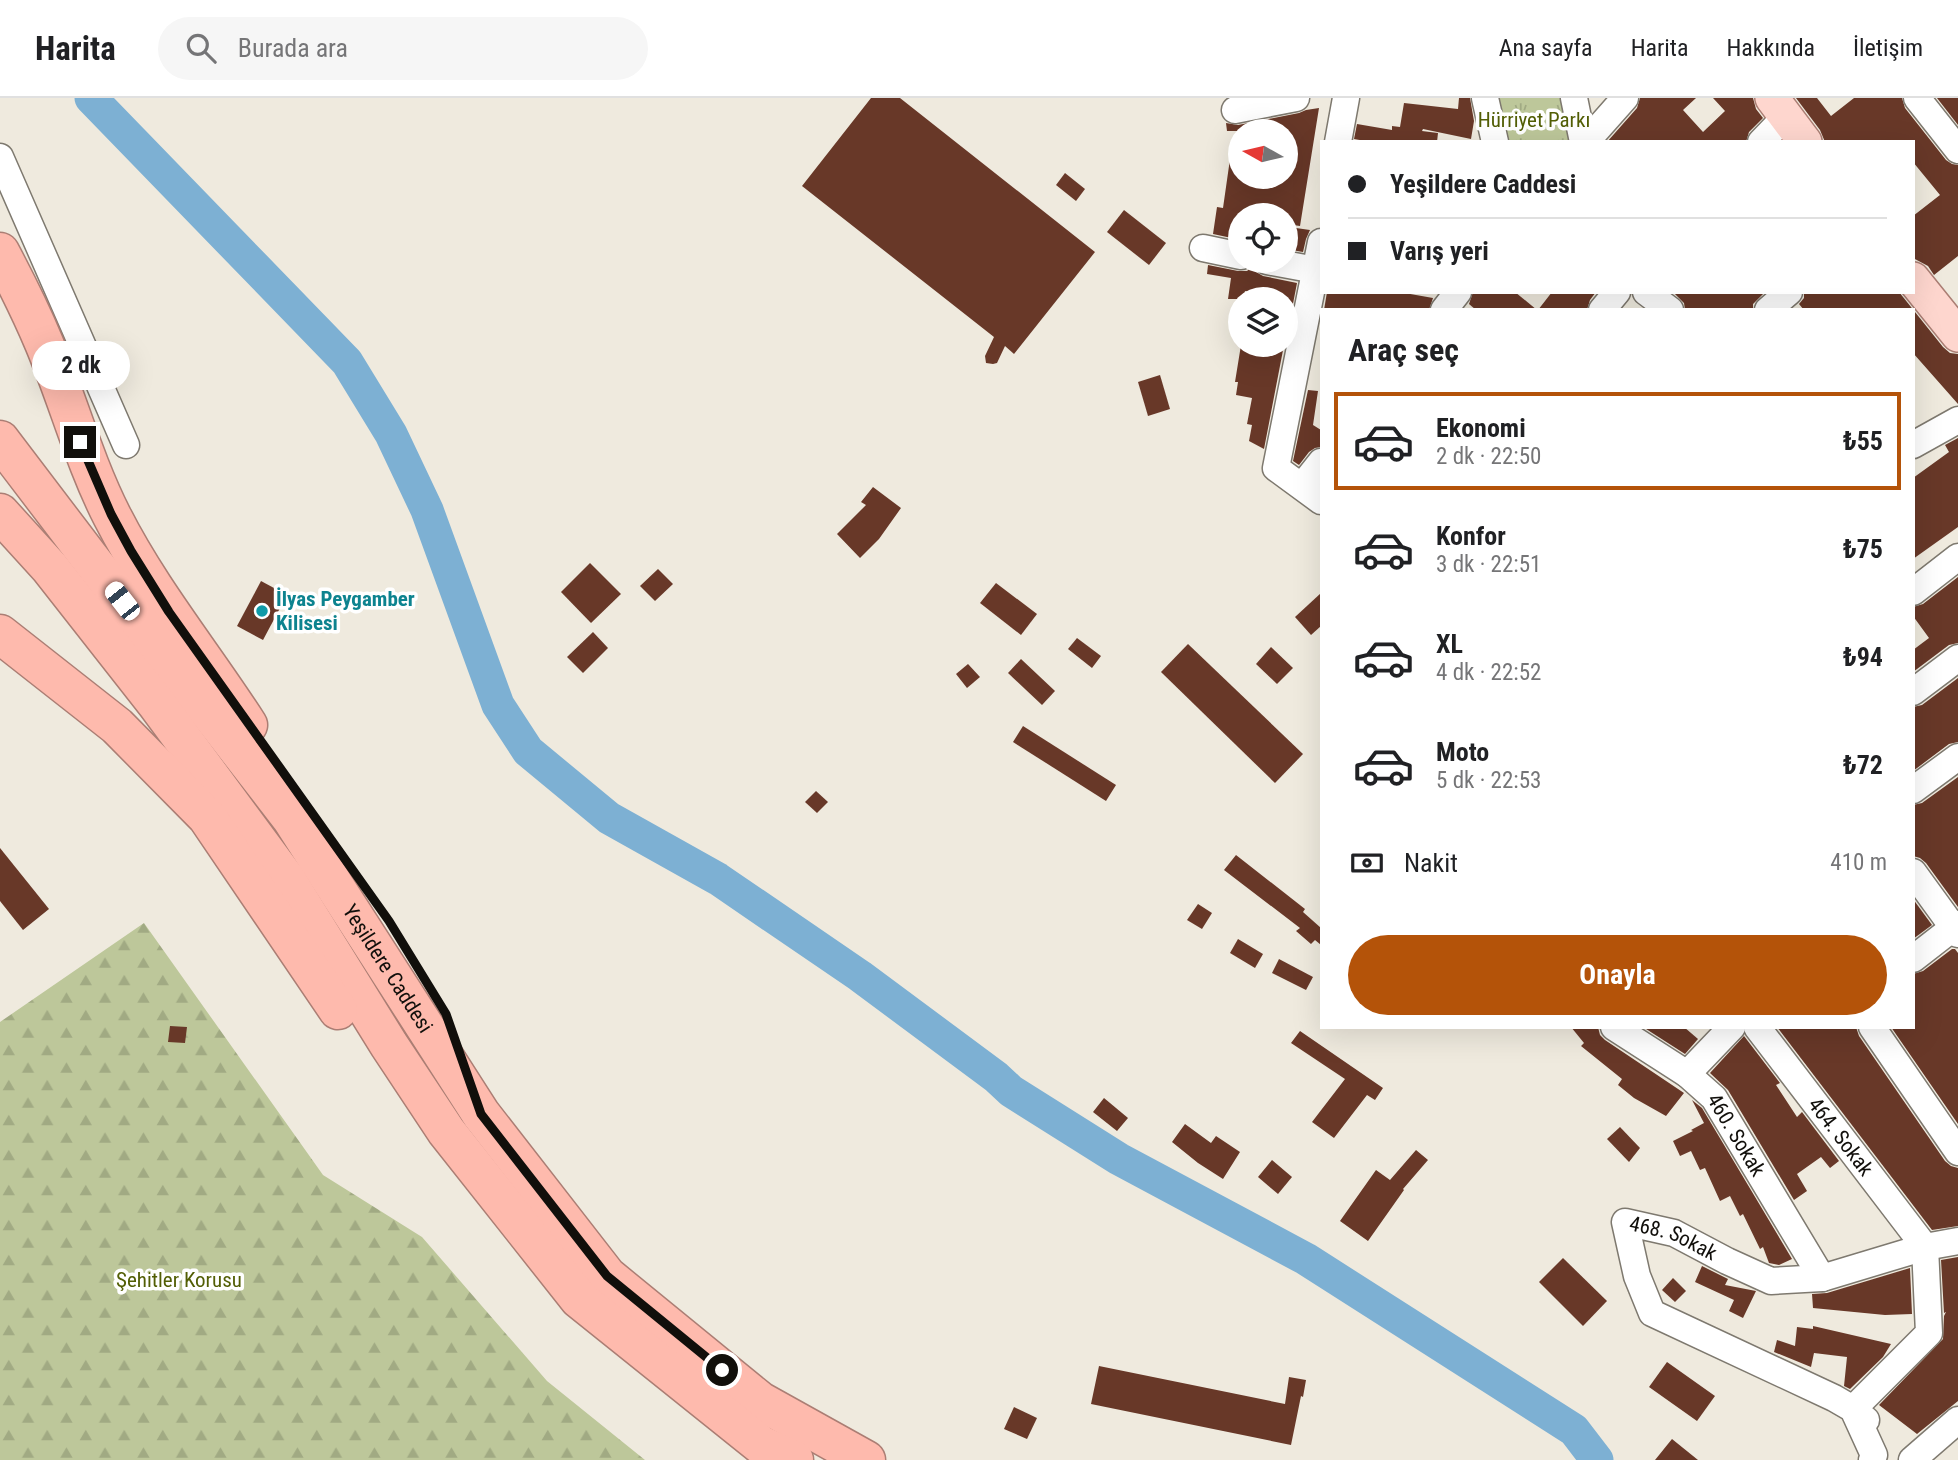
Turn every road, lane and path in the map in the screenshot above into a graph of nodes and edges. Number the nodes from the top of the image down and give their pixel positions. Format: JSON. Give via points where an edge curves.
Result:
{"nodes":[{"id":1,"x":1296,"y":98,"type":"edge"},
{"id":2,"x":1346,"y":98,"type":"edge"},
{"id":3,"x":1485,"y":98,"type":"edge"},
{"id":4,"x":1574,"y":98,"type":"edge"},
{"id":5,"x":1625,"y":98,"type":"edge"},
{"id":6,"x":1917,"y":98,"type":"edge"},
{"id":7,"x":1779,"y":107,"type":"edge"},
{"id":8,"x":1234,"y":110,"type":"dead end"},
{"id":9,"x":1338,"y":140,"type":"edge"},
{"id":10,"x":1495,"y":140,"type":"edge"},
{"id":11,"x":1584,"y":140,"type":"edge"},
{"id":12,"x":1586,"y":140,"type":"edge"},
{"id":13,"x":1762,"y":140,"type":"edge"},
{"id":14,"x":1804,"y":140,"type":"edge"},
{"id":15,"x":1958,"y":150,"type":"edge"},
{"id":16,"x":0,"y":157,"type":"edge"},
{"id":17,"x":1203,"y":248,"type":"dead end"},
{"id":18,"x":0,"y":252,"type":"edge"},
{"id":19,"x":1228,"y":253,"type":"edge"},
{"id":20,"x":1298,"y":267,"type":"edge"},
{"id":21,"x":1319,"y":271,"type":"edge"},
{"id":22,"x":1915,"y":281,"type":"edge"},
{"id":23,"x":1615,"y":294,"type":"edge"},
{"id":24,"x":1649,"y":294,"type":"edge"},
{"id":25,"x":1604,"y":308,"type":"edge"},
{"id":26,"x":1667,"y":308,"type":"edge"},
{"id":27,"x":1958,"y":335,"type":"edge"},
{"id":28,"x":1958,"y":420,"type":"edge"},
{"id":29,"x":0,"y":440,"type":"edge"},
{"id":30,"x":1915,"y":444,"type":"edge"},
{"id":31,"x":126,"y":445,"type":"dead end"},
{"id":32,"x":1320,"y":466,"type":"edge"},
{"id":33,"x":1312,"y":494,"type":"edge"},
{"id":34,"x":0,"y":513,"type":"edge"},
{"id":35,"x":1958,"y":557,"type":"edge"},
{"id":36,"x":1915,"y":590,"type":"edge"},
{"id":37,"x":0,"y":634,"type":"edge"},
{"id":38,"x":1958,"y":658,"type":"edge"},
{"id":39,"x":1915,"y":690,"type":"edge"},
{"id":40,"x":1958,"y":757,"type":"edge"},
{"id":41,"x":1915,"y":789,"type":"edge"},
{"id":42,"x":1915,"y":875,"type":"edge"},
{"id":43,"x":1957,"y":928,"type":"edge"},
{"id":44,"x":1915,"y":958,"type":"edge"},
{"id":45,"x":1617,"y":1029,"type":"edge"},
{"id":46,"x":1730,"y":1029,"type":"edge"},
{"id":47,"x":1759,"y":1029,"type":"edge"},
{"id":48,"x":1873,"y":1029,"type":"edge"},
{"id":49,"x":1687,"y":1074,"type":"junction"},
{"id":50,"x":481,"y":1114,"type":"junction"},
{"id":51,"x":1958,"y":1152,"type":"edge"},
{"id":52,"x":1958,"y":1241,"type":"edge"},
{"id":53,"x":1925,"y":1247,"type":"junction"},
{"id":54,"x":1822,"y":1278,"type":"junction"},
{"id":55,"x":579,"y":1299,"type":"junction"},
{"id":56,"x":1853,"y":1409,"type":"junction"},
{"id":57,"x":1958,"y":1420,"type":"edge"},
{"id":58,"x":794,"y":1460,"type":"edge"},
{"id":59,"x":866,"y":1460,"type":"edge"},
{"id":60,"x":1872,"y":1460,"type":"edge"},
{"id":61,"x":1886,"y":1460,"type":"edge"},
{"id":62,"x":1912,"y":1460,"type":"edge"}],
"edges":[{"from":1,"to":8,"type":"street"},
{"from":2,"to":9,"type":"street"},
{"from":3,"to":10,"type":"street"},
{"from":4,"to":11,"type":"street"},
{"from":5,"to":12,"type":"street"},
{"from":6,"to":15,"type":"street"},
{"from":7,"to":13,"type":"street"},
{"from":7,"to":14,"type":"main road"},
{"from":16,"to":31,"type":"street"},
{"from":17,"to":19,"type":"street"},
{"from":18,"to":50,"type":"highway","via":[[45,344],[90,468],[131,551],[169,612],[389,921],[446,1014]]},
{"from":20,"to":21,"type":"street"},
{"from":21,"to":33,"type":"street","via":[[1276,468]]},
{"from":22,"to":27,"type":"main road"},
{"from":23,"to":25,"type":"street"},
{"from":24,"to":26,"type":"street"},
{"from":28,"to":30,"type":"street"},
{"from":29,"to":50,"type":"highway","name":"Yeşildere Caddesi","via":[[291,818]]},
{"from":32,"to":33,"type":"street"},
{"from":34,"to":55,"type":"highway","name":"Yeşildere Caddesi","via":[[50,568],[156,703],[286,879],[446,1130]]},
{"from":35,"to":36,"type":"street"},
{"from":37,"to":55,"type":"highway","via":[[117,726],[207,817],[404,1108]]},
{"from":38,"to":39,"type":"street"},
{"from":40,"to":41,"type":"street"},
{"from":42,"to":43,"type":"street"},
{"from":43,"to":44,"type":"street"},
{"from":45,"to":49,"type":"street","name":"460. Sokak"},
{"from":46,"to":49,"type":"street"},
{"from":47,"to":53,"type":"street","name":"464. Sokak"},
{"from":48,"to":51,"type":"street"},
{"from":49,"to":54,"type":"street","name":"460. Sokak","via":[[1714,1098]]},
{"from":50,"to":59,"type":"highway","name":"Yeşildere Caddesi","via":[[607,1276],[760,1402]]},
{"from":52,"to":53,"type":"street","name":"468. Sokak"},
{"from":53,"to":54,"type":"street","name":"468. Sokak"},
{"from":53,"to":56,"type":"street","via":[[1929,1333]]},
{"from":54,"to":56,"type":"street","name":"468. Sokak","via":[[1771,1281],[1674,1233],[1625,1222],[1637,1276],[1652,1312]]},
{"from":55,"to":58,"type":"highway","name":"Yeşildere Caddesi","via":[[761,1445]]},
{"from":56,"to":60,"type":"street","via":[[1874,1455]]},
{"from":56,"to":61,"type":"street","via":[[1879,1431]]},
{"from":57,"to":62,"type":"street"}]}
